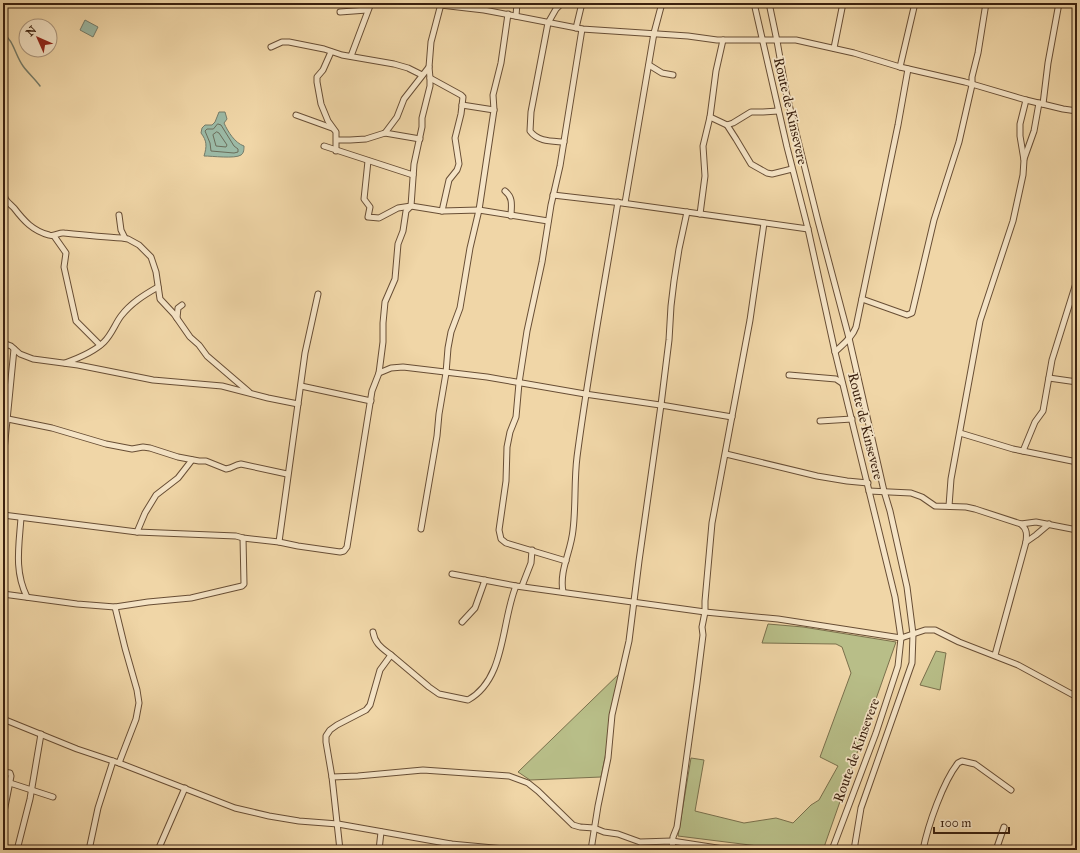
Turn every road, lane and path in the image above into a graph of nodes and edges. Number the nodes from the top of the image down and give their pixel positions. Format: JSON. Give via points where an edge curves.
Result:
{"nodes":[{"id":1,"x":371,"y":3,"type":"edge"},
{"id":2,"x":423,"y":3,"type":"edge"},
{"id":3,"x":517,"y":3,"type":"edge"},
{"id":4,"x":562,"y":3,"type":"edge"},
{"id":5,"x":582,"y":3,"type":"edge"},
{"id":6,"x":662,"y":3,"type":"edge"},
{"id":7,"x":754,"y":3,"type":"edge"},
{"id":8,"x":769,"y":3,"type":"edge"},
{"id":9,"x":843,"y":3,"type":"edge"},
{"id":10,"x":915,"y":3,"type":"edge"},
{"id":11,"x":986,"y":3,"type":"edge"},
{"id":12,"x":1059,"y":3,"type":"edge"},
{"id":13,"x":441,"y":4,"type":"edge"},
{"id":14,"x":367,"y":10,"type":"junction"},
{"id":15,"x":340,"y":12,"type":"dead end"},
{"id":16,"x":508,"y":14,"type":"junction"},
{"id":17,"x":516,"y":16,"type":"junction"},
{"id":18,"x":548,"y":23,"type":"junction"},
{"id":19,"x":576,"y":28,"type":"junction"},
{"id":20,"x":582,"y":29,"type":"junction"},
{"id":21,"x":654,"y":33,"type":"junction"},
{"id":22,"x":763,"y":39,"type":"junction"},
{"id":23,"x":723,"y":40,"type":"junction"},
{"id":24,"x":778,"y":41,"type":"junction"},
{"id":25,"x":271,"y":47,"type":"dead end"},
{"id":26,"x":834,"y":48,"type":"junction"},
{"id":27,"x":331,"y":52,"type":"junction"},
{"id":28,"x":351,"y":56,"type":"junction"},
{"id":29,"x":649,"y":65,"type":"junction"},
{"id":30,"x":429,"y":67,"type":"junction"},
{"id":31,"x":900,"y":67,"type":"junction"},
{"id":32,"x":908,"y":69,"type":"junction"},
{"id":33,"x":422,"y":75,"type":"junction"},
{"id":34,"x":673,"y":75,"type":"dead end"},
{"id":35,"x":430,"y":78,"type":"junction"},
{"id":36,"x":972,"y":85,"type":"junction"},
{"id":37,"x":1026,"y":100,"type":"junction"},
{"id":38,"x":1041,"y":103,"type":"junction"},
{"id":39,"x":462,"y":105,"type":"junction"},
{"id":40,"x":778,"y":109,"type":"junction"},
{"id":41,"x":494,"y":110,"type":"junction"},
{"id":42,"x":1077,"y":111,"type":"edge"},
{"id":43,"x":296,"y":115,"type":"dead end"},
{"id":44,"x":710,"y":117,"type":"junction"},
{"id":45,"x":727,"y":125,"type":"junction"},
{"id":46,"x":332,"y":128,"type":"junction"},
{"id":47,"x":385,"y":133,"type":"junction"},
{"id":48,"x":420,"y":139,"type":"junction"},
{"id":49,"x":336,"y":140,"type":"junction"},
{"id":50,"x":564,"y":142,"type":"junction"},
{"id":51,"x":324,"y":146,"type":"dead end"},
{"id":52,"x":336,"y":151,"type":"junction"},
{"id":53,"x":1024,"y":160,"type":"junction"},
{"id":54,"x":368,"y":161,"type":"junction"},
{"id":55,"x":792,"y":169,"type":"junction"},
{"id":56,"x":3,"y":175,"type":"edge"},
{"id":57,"x":413,"y":175,"type":"junction"},
{"id":58,"x":3,"y":184,"type":"edge"},
{"id":59,"x":3,"y":191,"type":"edge"},
{"id":60,"x":505,"y":191,"type":"dead end"},
{"id":61,"x":553,"y":195,"type":"junction"},
{"id":62,"x":618,"y":202,"type":"junction"},
{"id":63,"x":625,"y":203,"type":"junction"},
{"id":64,"x":411,"y":206,"type":"junction"},
{"id":65,"x":479,"y":210,"type":"junction"},
{"id":66,"x":442,"y":211,"type":"junction"},
{"id":67,"x":687,"y":212,"type":"junction"},
{"id":68,"x":700,"y":214,"type":"junction"},
{"id":69,"x":119,"y":215,"type":"dead end"},
{"id":70,"x":511,"y":216,"type":"junction"},
{"id":71,"x":548,"y":221,"type":"junction"},
{"id":72,"x":764,"y":223,"type":"junction"},
{"id":73,"x":808,"y":229,"type":"junction"},
{"id":74,"x":54,"y":236,"type":"junction"},
{"id":75,"x":124,"y":238,"type":"junction"},
{"id":76,"x":1077,"y":280,"type":"edge"},
{"id":77,"x":158,"y":287,"type":"junction"},
{"id":78,"x":318,"y":294,"type":"dead end"},
{"id":79,"x":862,"y":299,"type":"junction"},
{"id":80,"x":182,"y":305,"type":"dead end"},
{"id":81,"x":177,"y":318,"type":"junction"},
{"id":82,"x":849,"y":338,"type":"junction"},
{"id":83,"x":3,"y":343,"type":"edge"},
{"id":84,"x":100,"y":345,"type":"junction"},
{"id":85,"x":14,"y":350,"type":"junction"},
{"id":86,"x":835,"y":352,"type":"junction"},
{"id":87,"x":65,"y":363,"type":"junction"},
{"id":88,"x":379,"y":373,"type":"junction"},
{"id":89,"x":446,"y":373,"type":"junction"},
{"id":90,"x":790,"y":375,"type":"dead end"},
{"id":91,"x":1048,"y":378,"type":"junction"},
{"id":92,"x":1077,"y":382,"type":"edge"},
{"id":93,"x":519,"y":383,"type":"junction"},
{"id":94,"x":843,"y":384,"type":"junction"},
{"id":95,"x":301,"y":386,"type":"junction"},
{"id":96,"x":249,"y":392,"type":"junction"},
{"id":97,"x":585,"y":394,"type":"junction"},
{"id":98,"x":371,"y":401,"type":"junction"},
{"id":99,"x":298,"y":404,"type":"junction"},
{"id":100,"x":661,"y":405,"type":"junction"},
{"id":101,"x":732,"y":417,"type":"junction"},
{"id":102,"x":8,"y":419,"type":"junction"},
{"id":103,"x":852,"y":419,"type":"junction"},
{"id":104,"x":820,"y":421,"type":"dead end"},
{"id":105,"x":960,"y":433,"type":"junction"},
{"id":106,"x":1023,"y":451,"type":"junction"},
{"id":107,"x":726,"y":454,"type":"junction"},
{"id":108,"x":192,"y":460,"type":"junction"},
{"id":109,"x":3,"y":461,"type":"edge"},
{"id":110,"x":1077,"y":462,"type":"edge"},
{"id":111,"x":288,"y":474,"type":"junction"},
{"id":112,"x":868,"y":483,"type":"junction"},
{"id":113,"x":869,"y":491,"type":"junction"},
{"id":114,"x":884,"y":491,"type":"junction"},
{"id":115,"x":949,"y":506,"type":"junction"},
{"id":116,"x":3,"y":516,"type":"edge"},
{"id":117,"x":21,"y":518,"type":"junction"},
{"id":118,"x":1021,"y":524,"type":"junction"},
{"id":119,"x":1049,"y":524,"type":"junction"},
{"id":120,"x":421,"y":529,"type":"dead end"},
{"id":121,"x":1077,"y":530,"type":"edge"},
{"id":122,"x":137,"y":532,"type":"junction"},
{"id":123,"x":243,"y":538,"type":"junction"},
{"id":124,"x":279,"y":542,"type":"junction"},
{"id":125,"x":1026,"y":542,"type":"junction"},
{"id":126,"x":532,"y":550,"type":"junction"},
{"id":127,"x":566,"y":561,"type":"junction"},
{"id":128,"x":452,"y":574,"type":"dead end"},
{"id":129,"x":485,"y":580,"type":"junction"},
{"id":130,"x":519,"y":586,"type":"junction"},
{"id":131,"x":563,"y":592,"type":"junction"},
{"id":132,"x":3,"y":594,"type":"edge"},
{"id":133,"x":27,"y":597,"type":"junction"},
{"id":134,"x":634,"y":601,"type":"junction"},
{"id":135,"x":115,"y":607,"type":"junction"},
{"id":136,"x":705,"y":612,"type":"junction"},
{"id":137,"x":462,"y":622,"type":"dead end"},
{"id":138,"x":373,"y":632,"type":"dead end"},
{"id":139,"x":913,"y":634,"type":"junction"},
{"id":140,"x":900,"y":638,"type":"junction"},
{"id":141,"x":391,"y":655,"type":"junction"},
{"id":142,"x":995,"y":655,"type":"junction"},
{"id":143,"x":1077,"y":697,"type":"edge"},
{"id":144,"x":3,"y":719,"type":"edge"},
{"id":145,"x":41,"y":734,"type":"junction"},
{"id":146,"x":113,"y":761,"type":"junction"},
{"id":147,"x":119,"y":763,"type":"junction"},
{"id":148,"x":3,"y":772,"type":"edge"},
{"id":149,"x":332,"y":777,"type":"junction"},
{"id":150,"x":10,"y":783,"type":"junction"},
{"id":151,"x":185,"y":788,"type":"junction"},
{"id":152,"x":31,"y":790,"type":"junction"},
{"id":153,"x":1011,"y":790,"type":"dead end"},
{"id":154,"x":53,"y":797,"type":"dead end"},
{"id":155,"x":3,"y":817,"type":"edge"},
{"id":156,"x":338,"y":824,"type":"junction"},
{"id":157,"x":1004,"y":827,"type":"dead end"},
{"id":158,"x":594,"y":828,"type":"junction"},
{"id":159,"x":381,"y":832,"type":"junction"},
{"id":160,"x":672,"y":841,"type":"junction"},
{"id":161,"x":451,"y":844,"type":"junction"},
{"id":162,"x":3,"y":848,"type":"edge"},
{"id":163,"x":13,"y":850,"type":"edge"},
{"id":164,"x":17,"y":850,"type":"edge"},
{"id":165,"x":89,"y":850,"type":"edge"},
{"id":166,"x":158,"y":850,"type":"edge"},
{"id":167,"x":340,"y":850,"type":"edge"},
{"id":168,"x":379,"y":850,"type":"edge"},
{"id":169,"x":451,"y":850,"type":"edge"},
{"id":170,"x":516,"y":850,"type":"edge"},
{"id":171,"x":590,"y":850,"type":"edge"},
{"id":172,"x":672,"y":850,"type":"edge"},
{"id":173,"x":730,"y":850,"type":"edge"},
{"id":174,"x":832,"y":850,"type":"edge"},
{"id":175,"x":854,"y":850,"type":"edge"},
{"id":176,"x":923,"y":850,"type":"edge"},
{"id":177,"x":996,"y":850,"type":"edge"}],
"edges":[{"from":1,"to":14,"type":"street"},
{"from":2,"to":13,"type":"street"},
{"from":3,"to":17,"type":"street"},
{"from":4,"to":18,"type":"street"},
{"from":5,"to":19,"type":"street"},
{"from":6,"to":21,"type":"street"},
{"from":7,"to":22,"type":"street","name":"Route de Kinsevere"},
{"from":8,"to":24,"type":"street"},
{"from":9,"to":26,"type":"street"},
{"from":10,"to":31,"type":"street"},
{"from":11,"to":36,"type":"street"},
{"from":12,"to":38,"type":"street"},
{"from":13,"to":16,"type":"street"},
{"from":13,"to":30,"type":"street","via":[[434,30]]},
{"from":14,"to":15,"type":"street"},
{"from":14,"to":28,"type":"street"},
{"from":16,"to":17,"type":"street"},
{"from":16,"to":41,"type":"street","via":[[501,63],[493,95]]},
{"from":17,"to":18,"type":"street"},
{"from":18,"to":19,"type":"street"},
{"from":18,"to":50,"type":"street","via":[[530,130],[542,140]]},
{"from":19,"to":20,"type":"street"},
{"from":20,"to":21,"type":"street"},
{"from":20,"to":50,"type":"street"},
{"from":21,"to":23,"type":"street"},
{"from":21,"to":29,"type":"street"},
{"from":22,"to":23,"type":"street"},
{"from":22,"to":24,"type":"street"},
{"from":22,"to":40,"type":"street","name":"Route de Kinsevere"},
{"from":23,"to":44,"type":"street"},
{"from":24,"to":26,"type":"street","via":[[796,40]]},
{"from":24,"to":82,"type":"street","via":[[786,92]]},
{"from":25,"to":27,"type":"street","via":[[289,42]]},
{"from":26,"to":31,"type":"street"},
{"from":27,"to":28,"type":"street"},
{"from":27,"to":46,"type":"street","via":[[317,77],[317,82],[321,104]]},
{"from":28,"to":33,"type":"street","via":[[394,64]]},
{"from":29,"to":34,"type":"street","via":[[662,73]]},
{"from":29,"to":63,"type":"street"},
{"from":30,"to":33,"type":"street"},
{"from":30,"to":35,"type":"street"},
{"from":31,"to":32,"type":"street"},
{"from":32,"to":36,"type":"street"},
{"from":32,"to":79,"type":"street"},
{"from":33,"to":47,"type":"street"},
{"from":35,"to":39,"type":"street","via":[[461,95]]},
{"from":35,"to":48,"type":"street"},
{"from":36,"to":37,"type":"street"},
{"from":36,"to":79,"type":"street","via":[[959,142],[934,220],[912,313],[907,315]]},
{"from":37,"to":38,"type":"street"},
{"from":37,"to":53,"type":"street","via":[[1020,124]]},
{"from":38,"to":42,"type":"street"},
{"from":38,"to":53,"type":"street"},
{"from":39,"to":41,"type":"street"},
{"from":39,"to":66,"type":"street","via":[[455,138],[459,164],[449,180]]},
{"from":40,"to":45,"type":"street","via":[[773,112],[752,112]]},
{"from":40,"to":55,"type":"street","name":"Route de Kinsevere"},
{"from":41,"to":65,"type":"street"},
{"from":43,"to":46,"type":"street"},
{"from":44,"to":45,"type":"street"},
{"from":44,"to":68,"type":"street","via":[[703,146],[705,176]]},
{"from":45,"to":55,"type":"street","via":[[751,164],[772,174]]},
{"from":46,"to":49,"type":"street","via":[[336,132]]},
{"from":47,"to":48,"type":"street"},
{"from":47,"to":49,"type":"street","via":[[366,138]]},
{"from":48,"to":57,"type":"street"},
{"from":49,"to":52,"type":"street"},
{"from":50,"to":61,"type":"street"},
{"from":51,"to":52,"type":"street"},
{"from":52,"to":54,"type":"street"},
{"from":53,"to":105,"type":"street","via":[[1013,221],[980,321]]},
{"from":54,"to":57,"type":"street"},
{"from":54,"to":64,"type":"street","via":[[364,199],[370,207],[368,217],[379,218],[398,208]]},
{"from":55,"to":73,"type":"street","name":"Route de Kinsevere"},
{"from":56,"to":58,"type":"street"},
{"from":57,"to":64,"type":"street"},
{"from":59,"to":74,"type":"street","via":[[6,202],[31,227]]},
{"from":60,"to":70,"type":"street","via":[[511,198]]},
{"from":61,"to":62,"type":"street"},
{"from":61,"to":71,"type":"street"},
{"from":62,"to":63,"type":"street"},
{"from":62,"to":97,"type":"street"},
{"from":63,"to":67,"type":"street"},
{"from":64,"to":66,"type":"street"},
{"from":64,"to":88,"type":"street","via":[[406,211],[406,220],[398,244],[395,279],[385,302]]},
{"from":65,"to":66,"type":"street"},
{"from":65,"to":70,"type":"street"},
{"from":65,"to":89,"type":"street","via":[[460,308],[451,332]]},
{"from":67,"to":68,"type":"street"},
{"from":67,"to":100,"type":"street","via":[[674,281]]},
{"from":68,"to":72,"type":"street"},
{"from":69,"to":75,"type":"street"},
{"from":70,"to":71,"type":"street"},
{"from":71,"to":93,"type":"street"},
{"from":72,"to":73,"type":"street"},
{"from":72,"to":101,"type":"street","via":[[753,307]]},
{"from":73,"to":86,"type":"street","name":"Route de Kinsevere"},
{"from":74,"to":75,"type":"street","via":[[61,233]]},
{"from":74,"to":84,"type":"street","via":[[66,253],[64,267],[76,322]]},
{"from":75,"to":77,"type":"street","via":[[139,245],[151,257]]},
{"from":76,"to":91,"type":"street"},
{"from":77,"to":81,"type":"street","via":[[160,299]]},
{"from":77,"to":84,"type":"street","via":[[131,305],[121,316],[112,333]]},
{"from":78,"to":95,"type":"street","via":[[305,353]]},
{"from":79,"to":82,"type":"street","via":[[856,327]]},
{"from":80,"to":81,"type":"street","via":[[178,308]]},
{"from":81,"to":96,"type":"street","via":[[190,338],[207,356]]},
{"from":82,"to":86,"type":"street"},
{"from":82,"to":114,"type":"street"},
{"from":83,"to":85,"type":"street"},
{"from":84,"to":87,"type":"street"},
{"from":85,"to":87,"type":"street","via":[[33,359]]},
{"from":85,"to":102,"type":"street"},
{"from":86,"to":94,"type":"street","name":"Route de Kinsevere"},
{"from":87,"to":96,"type":"street","via":[[153,380],[222,386]]},
{"from":88,"to":89,"type":"street","via":[[403,367]]},
{"from":88,"to":98,"type":"street"},
{"from":89,"to":93,"type":"street"},
{"from":89,"to":120,"type":"street","via":[[438,436]]},
{"from":90,"to":94,"type":"street","via":[[836,379]]},
{"from":91,"to":92,"type":"street"},
{"from":91,"to":106,"type":"street","via":[[1043,411],[1035,422]]},
{"from":93,"to":97,"type":"street"},
{"from":93,"to":126,"type":"street","via":[[516,417],[507,447],[506,481],[499,535],[503,541]]},
{"from":94,"to":103,"type":"street","name":"Route de Kinsevere"},
{"from":95,"to":98,"type":"street"},
{"from":95,"to":99,"type":"street"},
{"from":96,"to":99,"type":"street"},
{"from":97,"to":100,"type":"street"},
{"from":97,"to":127,"type":"street","via":[[577,459],[573,529]]},
{"from":98,"to":124,"type":"street","via":[[346,549],[340,552]]},
{"from":99,"to":111,"type":"street"},
{"from":100,"to":101,"type":"street"},
{"from":100,"to":134,"type":"street"},
{"from":101,"to":107,"type":"street"},
{"from":102,"to":108,"type":"street","via":[[52,428],[106,444],[132,449],[150,448]]},
{"from":102,"to":109,"type":"street"},
{"from":103,"to":104,"type":"street"},
{"from":103,"to":112,"type":"street","name":"Route de Kinsevere"},
{"from":105,"to":106,"type":"street"},
{"from":105,"to":115,"type":"street","via":[[951,479]]},
{"from":106,"to":110,"type":"street"},
{"from":107,"to":112,"type":"street","via":[[817,476]]},
{"from":107,"to":136,"type":"street","via":[[712,523]]},
{"from":108,"to":111,"type":"street","via":[[206,461],[226,469],[241,464]]},
{"from":108,"to":122,"type":"street","via":[[178,478],[156,495]]},
{"from":111,"to":124,"type":"street"},
{"from":112,"to":113,"type":"street","name":"Route de Kinsevere"},
{"from":113,"to":114,"type":"street"},
{"from":113,"to":140,"type":"street","name":"Route de Kinsevere","via":[[895,597]]},
{"from":114,"to":115,"type":"street","via":[[910,493],[935,506]]},
{"from":114,"to":139,"type":"street","via":[[907,587]]},
{"from":115,"to":118,"type":"street","via":[[975,509]]},
{"from":116,"to":117,"type":"street"},
{"from":117,"to":122,"type":"street"},
{"from":117,"to":133,"type":"street","via":[[18,572]]},
{"from":118,"to":119,"type":"street"},
{"from":118,"to":125,"type":"street","via":[[1026,530]]},
{"from":119,"to":121,"type":"street"},
{"from":119,"to":125,"type":"street"},
{"from":122,"to":123,"type":"street"},
{"from":123,"to":124,"type":"street"},
{"from":123,"to":135,"type":"street","via":[[242,586],[191,598]]},
{"from":125,"to":142,"type":"street"},
{"from":126,"to":127,"type":"street"},
{"from":126,"to":130,"type":"street","via":[[530,563]]},
{"from":127,"to":131,"type":"street","via":[[561,579]]},
{"from":128,"to":129,"type":"street"},
{"from":129,"to":130,"type":"street"},
{"from":129,"to":137,"type":"street","via":[[475,608]]},
{"from":130,"to":131,"type":"street"},
{"from":130,"to":141,"type":"street","via":[[510,606],[497,664],[485,683],[468,700],[439,694]]},
{"from":131,"to":134,"type":"street"},
{"from":132,"to":133,"type":"street"},
{"from":133,"to":135,"type":"street"},
{"from":134,"to":136,"type":"street"},
{"from":134,"to":158,"type":"street","via":[[629,641],[612,715],[608,758]]},
{"from":135,"to":147,"type":"street","via":[[138,690],[139,703],[136,719]]},
{"from":136,"to":140,"type":"street","via":[[778,619]]},
{"from":136,"to":160,"type":"street","via":[[687,761],[677,827]]},
{"from":138,"to":141,"type":"street","via":[[378,645]]},
{"from":139,"to":140,"type":"street"},
{"from":139,"to":142,"type":"street","via":[[935,630]]},
{"from":139,"to":175,"type":"street","via":[[912,664],[861,808]]},
{"from":140,"to":174,"type":"street","name":"Route de Kinsevere","via":[[898,666]]},
{"from":141,"to":149,"type":"street","via":[[380,670],[370,705],[366,710],[337,725],[326,736]]},
{"from":142,"to":143,"type":"street"},
{"from":144,"to":145,"type":"street"},
{"from":145,"to":146,"type":"street"},
{"from":145,"to":152,"type":"street"},
{"from":146,"to":147,"type":"street"},
{"from":146,"to":165,"type":"street","via":[[98,808]]},
{"from":147,"to":151,"type":"street"},
{"from":148,"to":150,"type":"street","via":[[10,774]]},
{"from":149,"to":156,"type":"street"},
{"from":149,"to":158,"type":"street","via":[[423,770],[508,776],[528,783],[573,825]]},
{"from":150,"to":152,"type":"street"},
{"from":150,"to":155,"type":"street"},
{"from":151,"to":156,"type":"street","via":[[235,808],[299,821]]},
{"from":151,"to":166,"type":"street"},
{"from":152,"to":154,"type":"street"},
{"from":152,"to":164,"type":"street"},
{"from":153,"to":176,"type":"street","via":[[975,764],[962,760],[942,794]]},
{"from":156,"to":159,"type":"street"},
{"from":156,"to":167,"type":"street"},
{"from":157,"to":177,"type":"street"},
{"from":158,"to":160,"type":"street","via":[[640,842]]},
{"from":158,"to":171,"type":"street"},
{"from":159,"to":161,"type":"street"},
{"from":159,"to":168,"type":"street"},
{"from":160,"to":172,"type":"street"},
{"from":160,"to":173,"type":"street"},
{"from":161,"to":169,"type":"street"},
{"from":161,"to":170,"type":"street"},
{"from":162,"to":163,"type":"street"}]}
